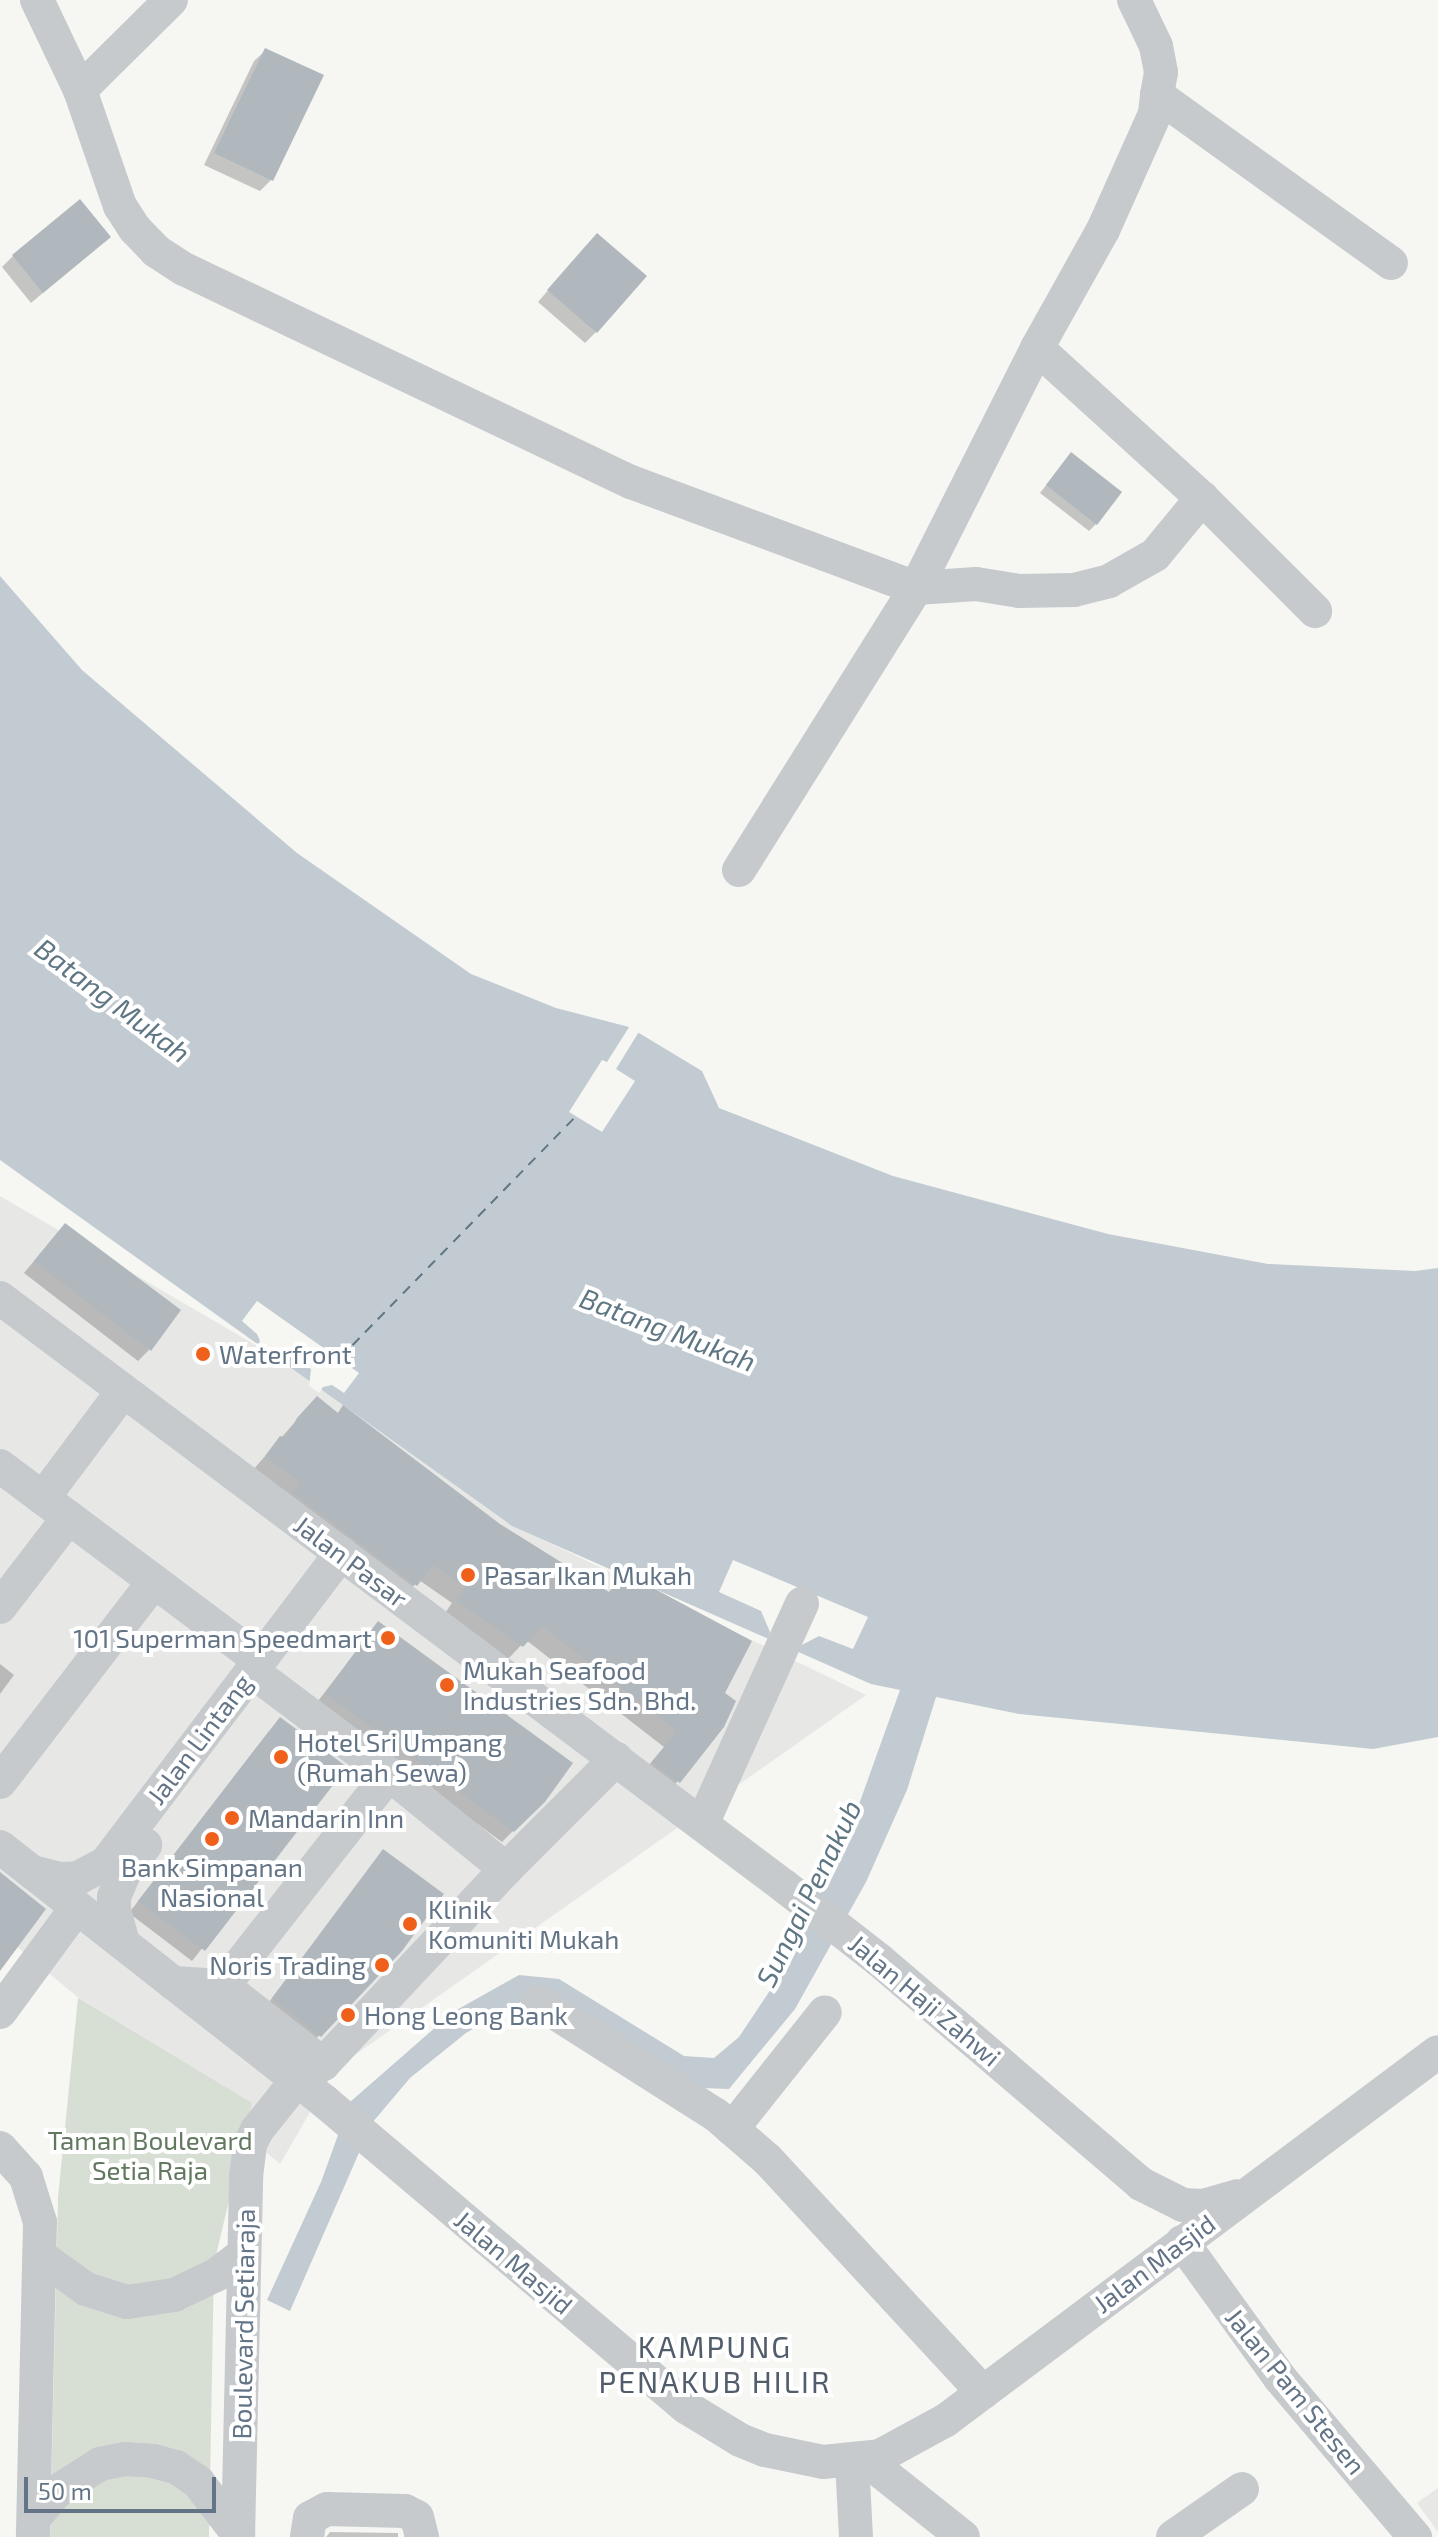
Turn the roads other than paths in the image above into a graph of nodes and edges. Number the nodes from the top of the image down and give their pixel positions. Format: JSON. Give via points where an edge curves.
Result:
{"nodes":[{"id":1,"x":37,"y":0,"type":"edge"},
{"id":2,"x":171,"y":0,"type":"edge"},
{"id":3,"x":1134,"y":0,"type":"edge"},
{"id":4,"x":80,"y":90,"type":"junction"},
{"id":5,"x":1157,"y":95,"type":"junction"},
{"id":6,"x":1391,"y":263,"type":"dead end"},
{"id":7,"x":1037,"y":348,"type":"junction"},
{"id":8,"x":1202,"y":498,"type":"junction"},
{"id":9,"x":916,"y":588,"type":"junction"},
{"id":10,"x":1315,"y":611,"type":"dead end"},
{"id":11,"x":739,"y":870,"type":"dead end"},
{"id":12,"x":0,"y":1298,"type":"edge"},
{"id":13,"x":123,"y":1391,"type":"junction"},
{"id":14,"x":0,"y":1466,"type":"edge"},
{"id":15,"x":56,"y":1508,"type":"junction"},
{"id":16,"x":349,"y":1559,"type":"junction"},
{"id":17,"x":154,"y":1581,"type":"junction"},
{"id":18,"x":802,"y":1604,"type":"dead end"},
{"id":19,"x":0,"y":1607,"type":"edge"},
{"id":20,"x":264,"y":1671,"type":"junction"},
{"id":21,"x":616,"y":1759,"type":"junction"},
{"id":22,"x":389,"y":1774,"type":"junction"},
{"id":23,"x":0,"y":1782,"type":"edge"},
{"id":24,"x":702,"y":1824,"type":"junction"},
{"id":25,"x":0,"y":1847,"type":"edge"},
{"id":26,"x":506,"y":1869,"type":"junction"},
{"id":27,"x":32,"y":1871,"type":"junction"},
{"id":28,"x":77,"y":1907,"type":"junction"},
{"id":29,"x":123,"y":1943,"type":"junction"},
{"id":30,"x":173,"y":1983,"type":"junction"},
{"id":31,"x":223,"y":1986,"type":"junction"},
{"id":32,"x":538,"y":2002,"type":"dead end"},
{"id":33,"x":0,"y":2012,"type":"edge"},
{"id":34,"x":825,"y":2012,"type":"dead end"},
{"id":35,"x":1438,"y":2052,"type":"edge"},
{"id":36,"x":310,"y":2072,"type":"junction"},
{"id":37,"x":732,"y":2129,"type":"junction"},
{"id":38,"x":0,"y":2148,"type":"edge"},
{"id":39,"x":1141,"y":2184,"type":"junction"},
{"id":40,"x":1251,"y":2190,"type":"junction"},
{"id":41,"x":1168,"y":2252,"type":"junction"},
{"id":42,"x":244,"y":2254,"type":"junction"},
{"id":43,"x":40,"y":2256,"type":"junction"},
{"id":44,"x":983,"y":2392,"type":"junction"},
{"id":45,"x":859,"y":2460,"type":"junction"},
{"id":46,"x":1242,"y":2489,"type":"dead end"},
{"id":47,"x":33,"y":2527,"type":"edge"},
{"id":48,"x":238,"y":2536,"type":"edge"},
{"id":49,"x":307,"y":2537,"type":"edge"},
{"id":50,"x":422,"y":2537,"type":"edge"},
{"id":51,"x":856,"y":2537,"type":"edge"},
{"id":52,"x":963,"y":2537,"type":"edge"},
{"id":53,"x":1173,"y":2537,"type":"edge"},
{"id":54,"x":1415,"y":2537,"type":"edge"}],
"edges":[{"from":1,"to":4,"type":"street"},
{"from":2,"to":4,"type":"street"},
{"from":3,"to":5,"type":"street","via":[[1156,46],[1161,72]]},
{"from":4,"to":9,"type":"street","via":[[120,206],[156,251],[184,269],[631,482]]},
{"from":5,"to":6,"type":"street"},
{"from":5,"to":7,"type":"street","via":[[1155,114],[1103,230]]},
{"from":7,"to":8,"type":"street"},
{"from":7,"to":9,"type":"street"},
{"from":8,"to":9,"type":"street","via":[[1155,555],[1109,581],[1074,590],[1019,591],[976,584]]},
{"from":8,"to":10,"type":"street"},
{"from":9,"to":11,"type":"street"},
{"from":12,"to":13,"type":"street","name":"Jalan Pasar"},
{"from":13,"to":15,"type":"street"},
{"from":13,"to":16,"type":"street","name":"Jalan Pasar"},
{"from":14,"to":15,"type":"street"},
{"from":15,"to":17,"type":"street"},
{"from":15,"to":19,"type":"street"},
{"from":16,"to":20,"type":"street","name":"Jalan Lintang"},
{"from":16,"to":21,"type":"street","name":"Jalan Pasar"},
{"from":17,"to":20,"type":"street"},
{"from":17,"to":23,"type":"street"},
{"from":18,"to":24,"type":"street"},
{"from":20,"to":22,"type":"street"},
{"from":20,"to":27,"type":"street","name":"Jalan Lintang","via":[[106,1863],[78,1878]]},
{"from":20,"to":29,"type":"street","name":"Jalan Lintang","via":[[125,1871],[114,1897]]},
{"from":21,"to":24,"type":"street","name":"Jalan Pasar"},
{"from":21,"to":26,"type":"street"},
{"from":22,"to":26,"type":"street"},
{"from":22,"to":31,"type":"street"},
{"from":24,"to":39,"type":"street","name":"Jalan Haji Zahwi","via":[[879,1960]]},
{"from":25,"to":27,"type":"street"},
{"from":26,"to":36,"type":"street"},
{"from":27,"to":28,"type":"street"},
{"from":28,"to":29,"type":"street"},
{"from":28,"to":33,"type":"street"},
{"from":29,"to":30,"type":"street"},
{"from":30,"to":31,"type":"street"},
{"from":30,"to":36,"type":"street"},
{"from":31,"to":36,"type":"street"},
{"from":32,"to":37,"type":"street"},
{"from":34,"to":37,"type":"street"},
{"from":35,"to":40,"type":"street","name":"Jalan Masjid"},
{"from":36,"to":42,"type":"street","name":"Boulevard Setiaraja","via":[[266,2117],[250,2144]]},
{"from":36,"to":45,"type":"street","name":"Jalan Masjid","via":[[324,2101],[659,2386],[712,2424],[765,2450],[823,2462]]},
{"from":37,"to":44,"type":"street","via":[[823,2217]]},
{"from":38,"to":43,"type":"street","via":[[33,2190]]},
{"from":39,"to":40,"type":"street","name":"Jalan Haji Zahwi","via":[[1183,2205],[1203,2206]]},
{"from":39,"to":41,"type":"street","name":"Jalan Haji Zahwi","via":[[1161,2220],[1161,2245]]},
{"from":40,"to":41,"type":"street","name":"Jalan Masjid"},
{"from":41,"to":44,"type":"street","name":"Jalan Masjid"},
{"from":41,"to":54,"type":"street","name":"Jalan Pam Stesen"},
{"from":42,"to":43,"type":"street","via":[[174,2295],[127,2302],[86,2289]]},
{"from":42,"to":48,"type":"street","name":"Boulevard Setiaraja"},
{"from":43,"to":47,"type":"street"},
{"from":44,"to":45,"type":"street","name":"Jalan Masjid","via":[[913,2440]]},
{"from":45,"to":51,"type":"street"},
{"from":45,"to":52,"type":"street"},
{"from":46,"to":53,"type":"street"},
{"from":47,"to":48,"type":"street","via":[[56,2492],[100,2464],[126,2459],[176,2467],[198,2482]]},
{"from":49,"to":50,"type":"street","via":[[310,2518],[327,2509],[405,2511],[417,2517]]}]}
